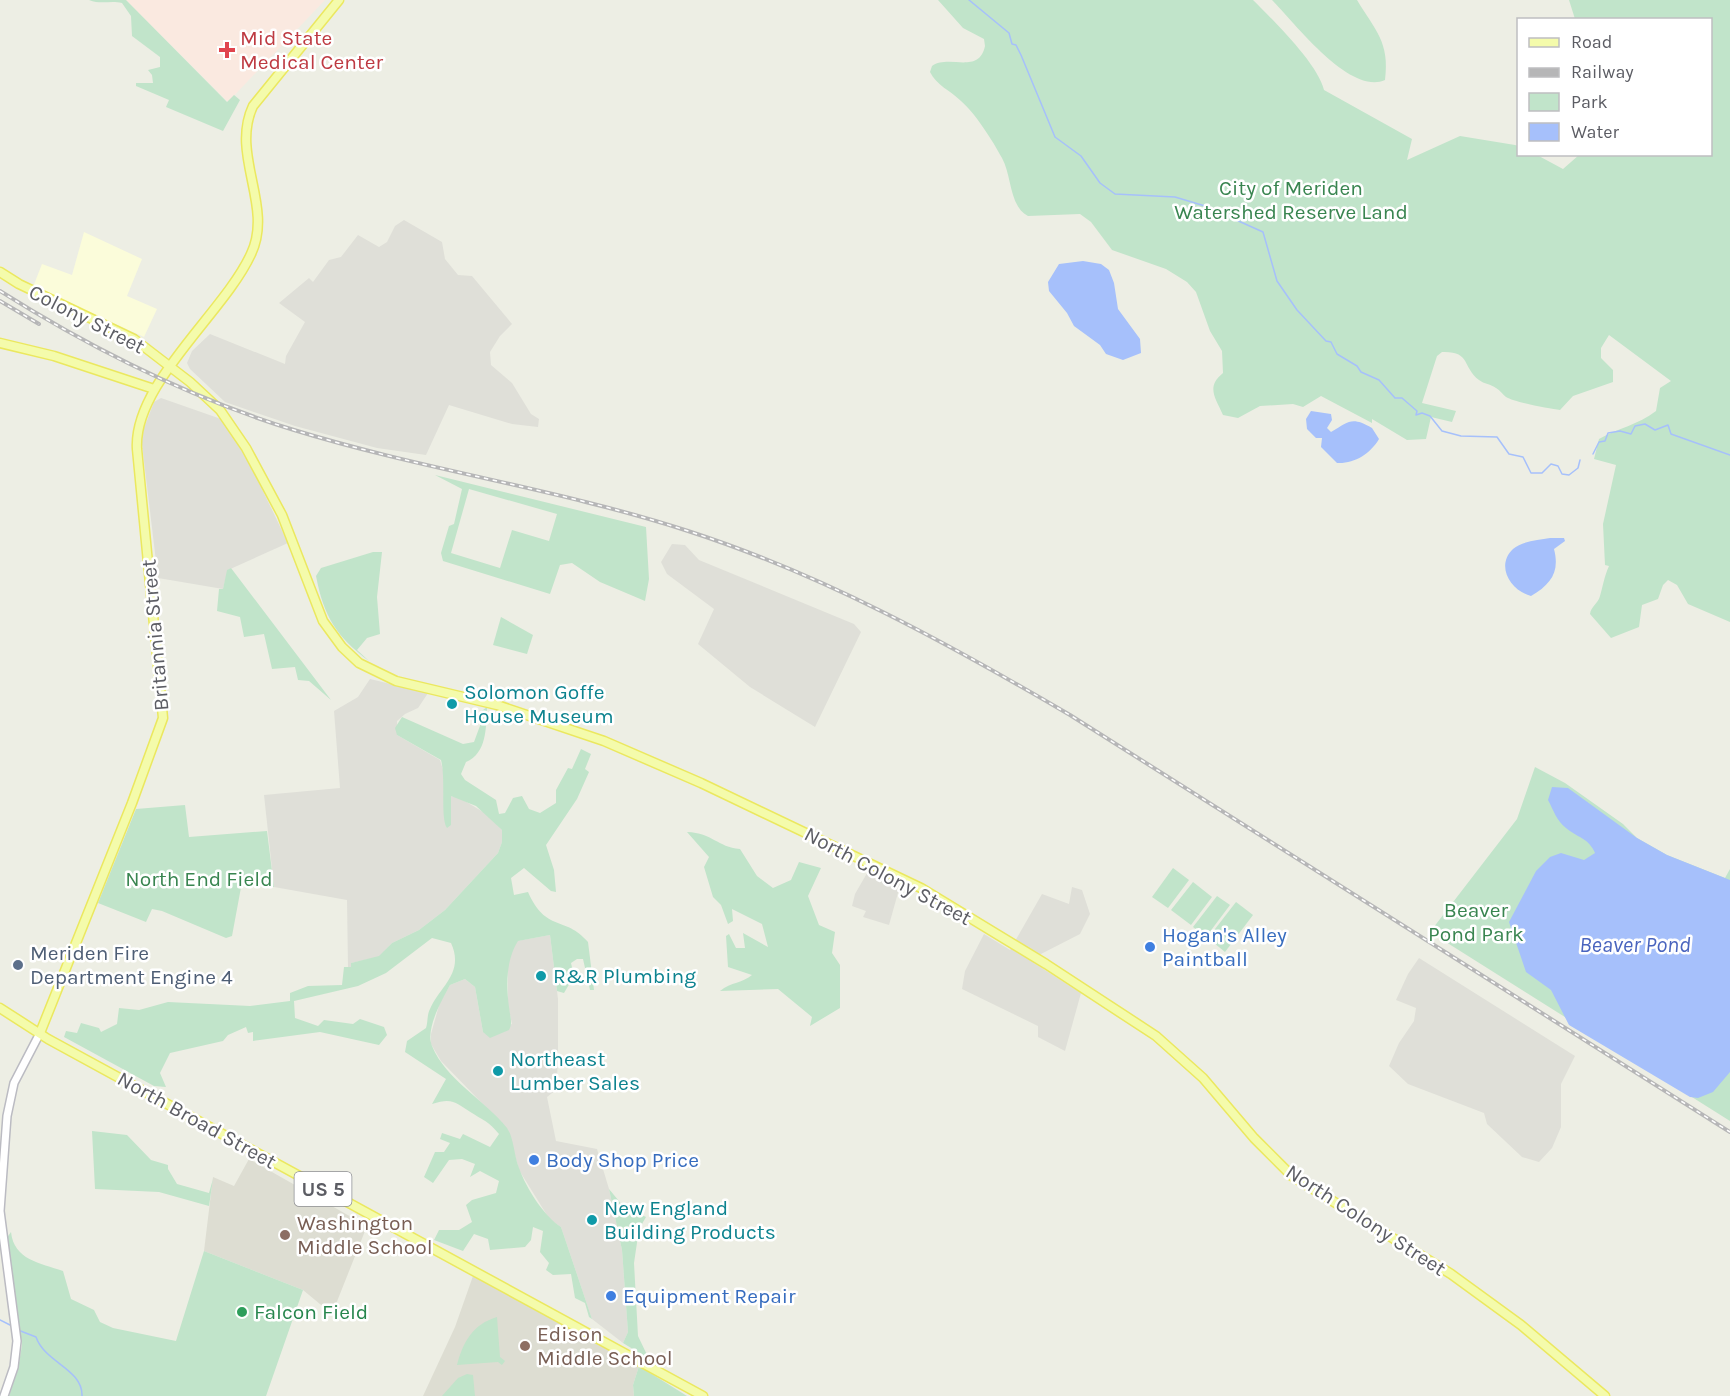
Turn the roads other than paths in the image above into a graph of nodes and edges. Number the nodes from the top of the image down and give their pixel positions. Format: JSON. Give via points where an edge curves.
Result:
{"nodes":[{"id":1,"x":339,"y":0,"type":"edge"},
{"id":2,"x":0,"y":272,"type":"edge"},
{"id":3,"x":0,"y":343,"type":"edge"},
{"id":4,"x":171,"y":367,"type":"junction"},
{"id":5,"x":154,"y":389,"type":"junction"},
{"id":6,"x":225,"y":417,"type":"joint"},
{"id":7,"x":0,"y":1008,"type":"edge"},
{"id":8,"x":39,"y":1033,"type":"junction"},
{"id":9,"x":4,"y":1396,"type":"edge"},
{"id":10,"x":703,"y":1396,"type":"edge"},
{"id":11,"x":1605,"y":1396,"type":"edge"}],
"edges":[{"from":1,"to":4,"type":"main road","name":"Britannia Street","via":[[263,91],[248,115],[245,141],[258,217],[255,244],[242,271]]},
{"from":2,"to":4,"type":"main road","name":"Colony Street","via":[[125,333]]},
{"from":3,"to":5,"type":"main road"},
{"from":4,"to":5,"type":"main road","name":"Britannia Street"},
{"from":4,"to":6,"type":"main road","name":"Colony Street"},
{"from":5,"to":8,"type":"main road","name":"Britannia Street","via":[[140,420],[137,439],[163,718]]},
{"from":6,"to":11,"type":"main road","name":"North Colony Street","via":[[282,515],[323,621],[359,663],[396,681],[497,705],[597,738],[921,888],[1156,1036],[1203,1078],[1292,1176],[1451,1274],[1521,1325]]},
{"from":7,"to":8,"type":"main road","number":"US 5"},
{"from":8,"to":9,"type":"street","via":[[19,1072],[8,1107],[0,1200],[16,1335],[15,1360]]},
{"from":8,"to":10,"type":"main road","name":"North Broad Street","number":"US 5"}]}
